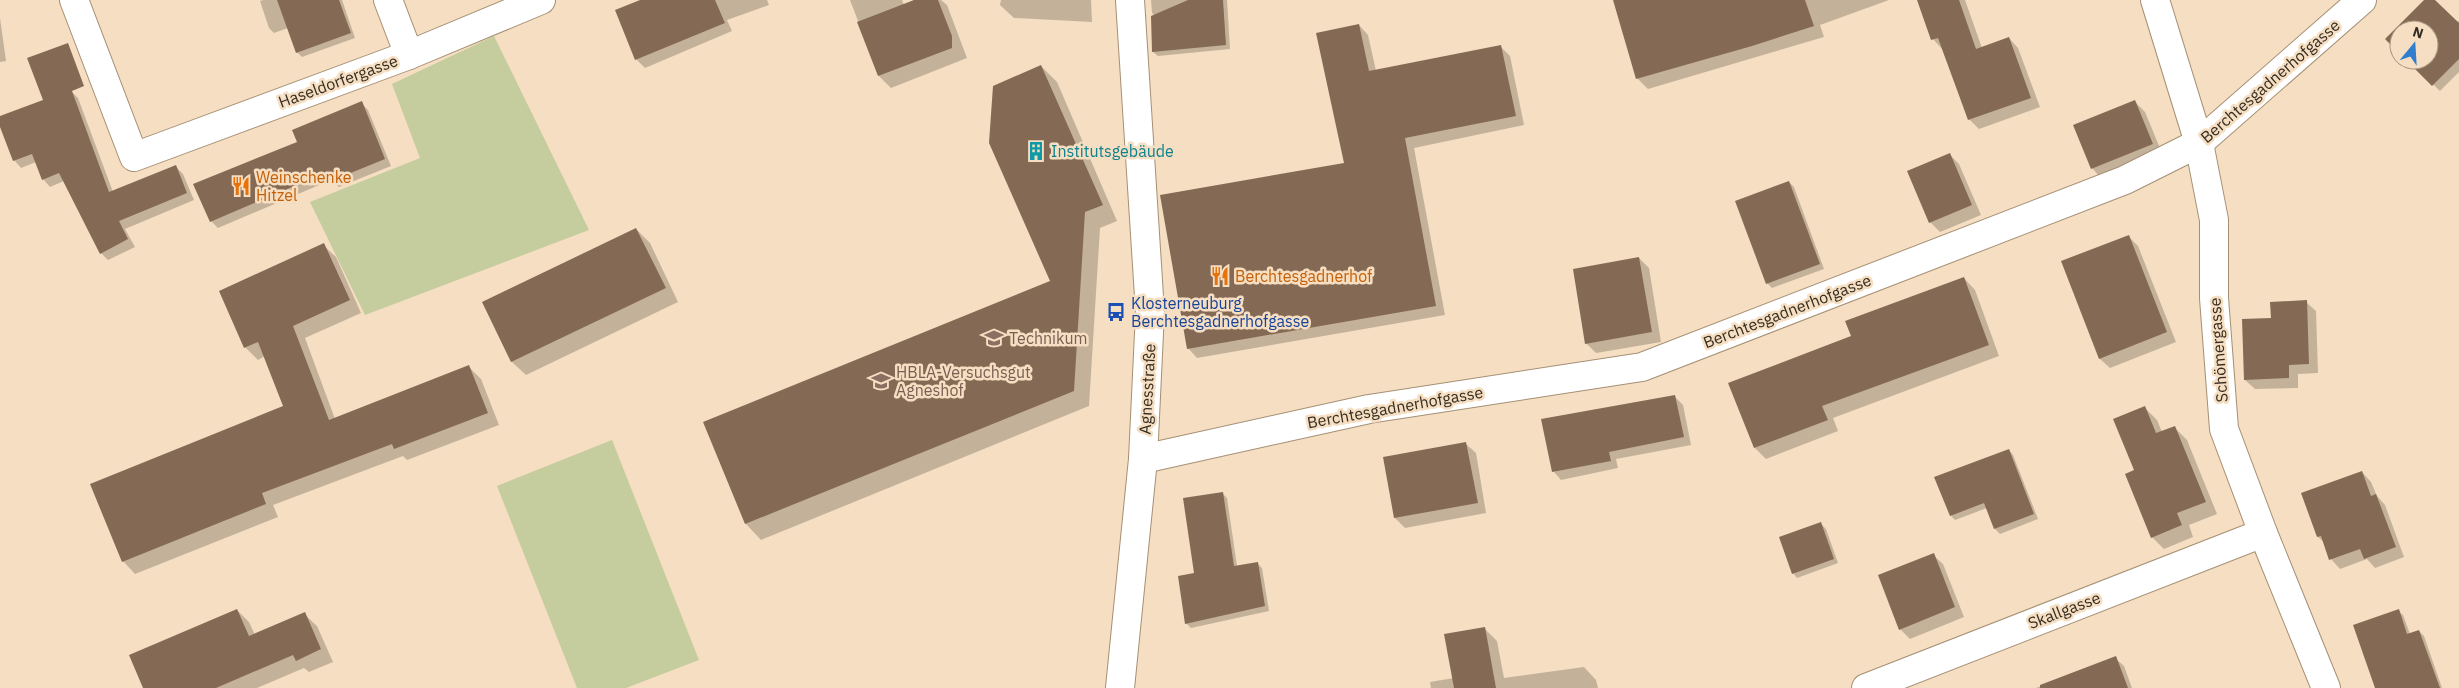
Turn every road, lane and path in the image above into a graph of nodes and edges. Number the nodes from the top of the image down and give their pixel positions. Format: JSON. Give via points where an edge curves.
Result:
{"nodes":[{"id":1,"x":74,"y":0,"type":"edge"},
{"id":2,"x":388,"y":0,"type":"edge"},
{"id":3,"x":541,"y":0,"type":"edge"},
{"id":4,"x":1130,"y":0,"type":"edge"},
{"id":5,"x":2155,"y":0,"type":"edge"},
{"id":6,"x":2362,"y":0,"type":"edge"},
{"id":7,"x":409,"y":55,"type":"junction"},
{"id":8,"x":2199,"y":143,"type":"junction"},
{"id":9,"x":1143,"y":459,"type":"junction"},
{"id":10,"x":2263,"y":533,"type":"junction"},
{"id":11,"x":1120,"y":688,"type":"edge"},
{"id":12,"x":1866,"y":688,"type":"edge"},
{"id":13,"x":2326,"y":688,"type":"edge"}],
"edges":[{"from":1,"to":7,"type":"street","name":"Haseldorfergasse","via":[[134,157]]},
{"from":2,"to":7,"type":"street"},
{"from":3,"to":7,"type":"street","name":"Haseldorfergasse"},
{"from":4,"to":9,"type":"street","name":"Agnesstraße","via":[[1150,312]]},
{"from":5,"to":8,"type":"street","name":"Schömergasse"},
{"from":6,"to":8,"type":"street","name":"Berchtesgadnerhofgasse"},
{"from":8,"to":9,"type":"street","name":"Berchtesgadnerhofgasse","via":[[2125,180],[1642,367],[1369,409]]},
{"from":8,"to":10,"type":"street","name":"Schömergasse","via":[[2214,220],[2214,298],[2224,429]]},
{"from":9,"to":11,"type":"street","name":"Agnesstraße"},
{"from":10,"to":12,"type":"street","name":"Skallgasse"},
{"from":10,"to":13,"type":"street","name":"Schömergasse"}]}
